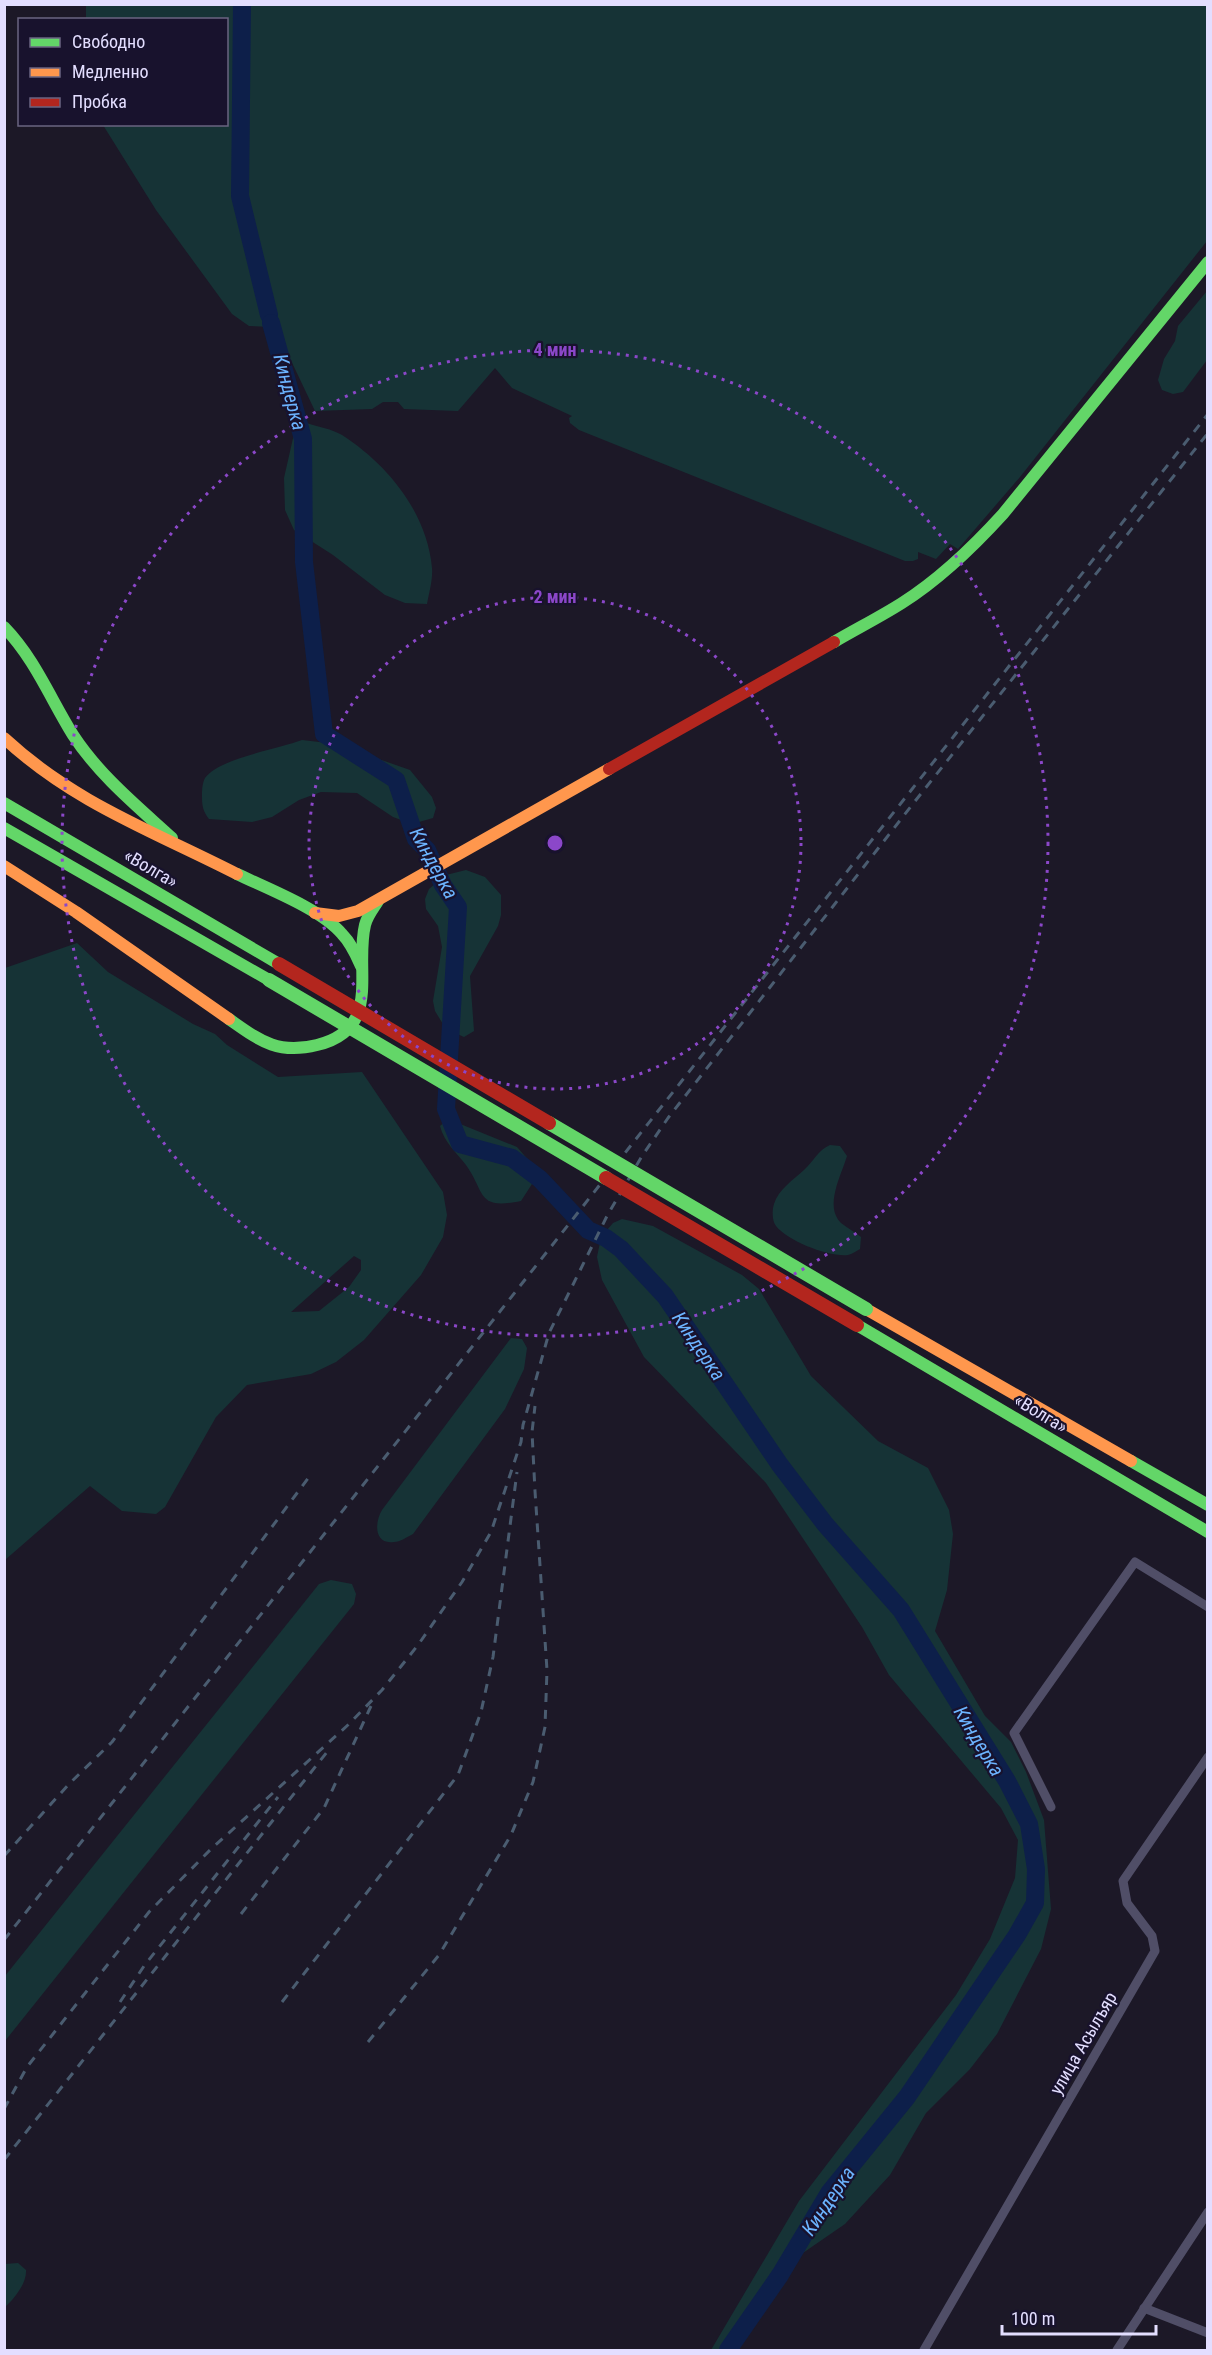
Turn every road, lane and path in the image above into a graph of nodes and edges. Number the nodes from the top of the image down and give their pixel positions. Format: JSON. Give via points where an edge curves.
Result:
{"nodes":[{"id":1,"x":1208,"y":262,"type":"edge"},
{"id":2,"x":4,"y":627,"type":"edge"},
{"id":3,"x":4,"y":640,"type":"edge"},
{"id":4,"x":26,"y":650,"type":"junction"},
{"id":5,"x":4,"y":738,"type":"edge"},
{"id":6,"x":4,"y":803,"type":"edge"},
{"id":7,"x":4,"y":828,"type":"edge"},
{"id":8,"x":180,"y":845,"type":"junction"},
{"id":9,"x":4,"y":866,"type":"edge"},
{"id":10,"x":378,"y":900,"type":"junction"},
{"id":11,"x":315,"y":913,"type":"junction"},
{"id":12,"x":363,"y":970,"type":"junction"},
{"id":13,"x":1208,"y":1505,"type":"edge"},
{"id":14,"x":1208,"y":1532,"type":"edge"},
{"id":15,"x":1208,"y":1607,"type":"edge"},
{"id":16,"x":1208,"y":1757,"type":"edge"},
{"id":17,"x":1051,"y":1807,"type":"dead end"},
{"id":18,"x":1208,"y":2212,"type":"edge"},
{"id":19,"x":1204,"y":2225,"type":"edge"},
{"id":20,"x":1144,"y":2308,"type":"junction"},
{"id":21,"x":1208,"y":2333,"type":"edge"},
{"id":22,"x":924,"y":2350,"type":"edge"},
{"id":23,"x":1117,"y":2350,"type":"edge"}],
"edges":[{"from":1,"to":10,"type":"main road","via":[[1003,514],[970,551],[932,583]]},
{"from":2,"to":4,"type":"main road"},
{"from":3,"to":4,"type":"main road"},
{"from":4,"to":8,"type":"main road","via":[[84,749],[130,800]]},
{"from":5,"to":8,"type":"main road","via":[[30,762],[83,798]]},
{"from":6,"to":13,"type":"main road","name":"«Волга»","bridge":true},
{"from":7,"to":14,"type":"main road","name":"«Волга»","bridge":true},
{"from":8,"to":11,"type":"main road"},
{"from":9,"to":12,"type":"main road","via":[[265,1044],[290,1050],[323,1045],[340,1037],[361,1002]]},
{"from":10,"to":11,"type":"main road","via":[[350,914]]},
{"from":10,"to":12,"type":"main road","via":[[366,923]]},
{"from":11,"to":12,"type":"main road","via":[[341,932]]},
{"from":15,"to":17,"type":"street","via":[[1135,1562],[1014,1733]]},
{"from":16,"to":22,"type":"street","name":"улица Асылъяр","via":[[1123,1881],[1126,1903],[1152,1936],[1155,1951]]},
{"from":18,"to":19,"type":"street"},
{"from":19,"to":20,"type":"street"},
{"from":20,"to":21,"type":"street"},
{"from":20,"to":23,"type":"street"}]}
